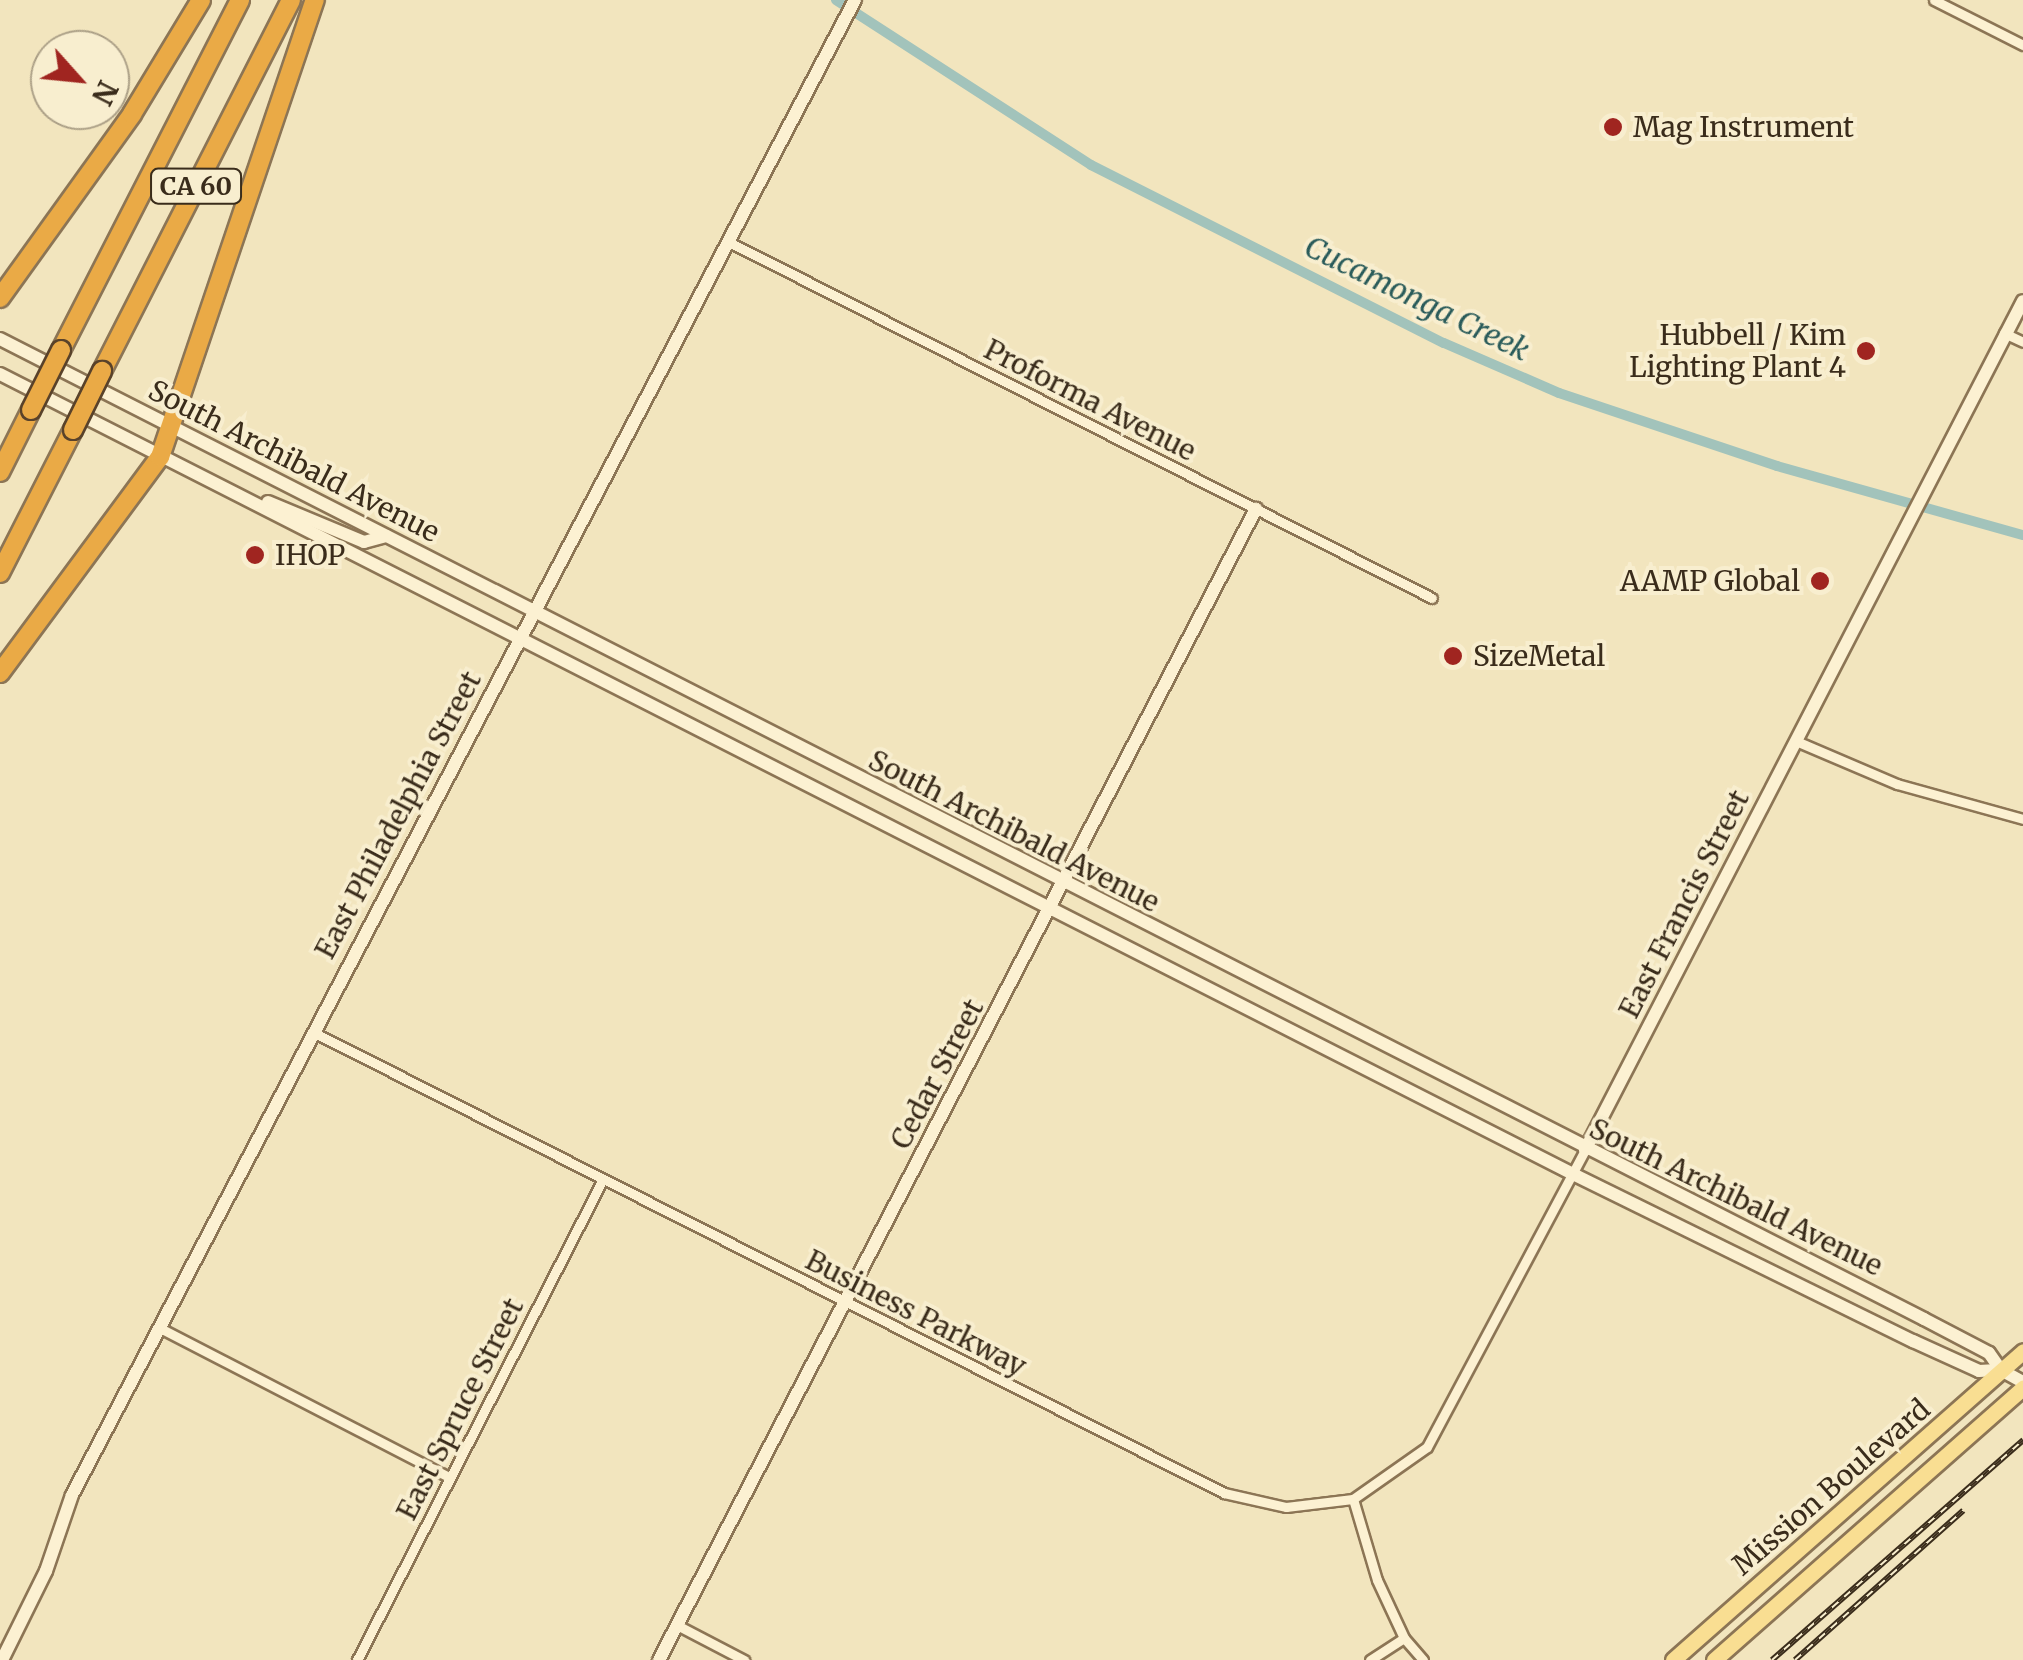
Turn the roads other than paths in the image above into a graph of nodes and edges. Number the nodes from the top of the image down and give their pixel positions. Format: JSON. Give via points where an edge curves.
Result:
{"nodes":[{"id":1,"x":201,"y":0,"type":"edge"},
{"id":2,"x":240,"y":0,"type":"edge"},
{"id":3,"x":290,"y":0,"type":"edge"},
{"id":4,"x":315,"y":0,"type":"edge"},
{"id":5,"x":855,"y":0,"type":"edge"},
{"id":6,"x":1934,"y":0,"type":"edge"},
{"id":7,"x":2023,"y":45,"type":"edge"},
{"id":8,"x":727,"y":241,"type":"junction"},
{"id":9,"x":0,"y":298,"type":"edge"},
{"id":10,"x":2023,"y":300,"type":"edge"},
{"id":11,"x":2004,"y":333,"type":"junction"},
{"id":12,"x":0,"y":339,"type":"edge"},
{"id":13,"x":2023,"y":342,"type":"edge"},
{"id":14,"x":0,"y":374,"type":"edge"},
{"id":15,"x":172,"y":428,"type":"junction"},
{"id":16,"x":160,"y":457,"type":"junction"},
{"id":17,"x":0,"y":472,"type":"edge"},
{"id":18,"x":230,"y":492,"type":"junction"},
{"id":19,"x":1256,"y":509,"type":"junction"},
{"id":20,"x":386,"y":536,"type":"junction"},
{"id":21,"x":0,"y":573,"type":"edge"},
{"id":22,"x":1432,"y":598,"type":"dead end"},
{"id":23,"x":534,"y":610,"type":"junction"},
{"id":24,"x":519,"y":638,"type":"junction"},
{"id":25,"x":0,"y":674,"type":"edge"},
{"id":26,"x":1796,"y":740,"type":"junction"},
{"id":27,"x":2023,"y":819,"type":"edge"},
{"id":28,"x":1063,"y":886,"type":"junction"},
{"id":29,"x":1052,"y":910,"type":"junction"},
{"id":30,"x":313,"y":1032,"type":"junction"},
{"id":31,"x":1585,"y":1150,"type":"junction"},
{"id":32,"x":1573,"y":1174,"type":"junction"},
{"id":33,"x":603,"y":1179,"type":"junction"},
{"id":34,"x":846,"y":1303,"type":"junction"},
{"id":35,"x":160,"y":1328,"type":"junction"},
{"id":36,"x":2023,"y":1352,"type":"edge"},
{"id":37,"x":1958,"y":1361,"type":"junction"},
{"id":38,"x":2001,"y":1370,"type":"junction"},
{"id":39,"x":2023,"y":1385,"type":"edge"},
{"id":40,"x":1959,"y":1408,"type":"junction"},
{"id":41,"x":450,"y":1478,"type":"junction"},
{"id":42,"x":1353,"y":1499,"type":"junction"},
{"id":43,"x":677,"y":1625,"type":"junction"},
{"id":44,"x":1404,"y":1638,"type":"junction"},
{"id":45,"x":2,"y":1660,"type":"edge"},
{"id":46,"x":356,"y":1660,"type":"edge"},
{"id":47,"x":659,"y":1660,"type":"edge"},
{"id":48,"x":744,"y":1660,"type":"edge"},
{"id":49,"x":1370,"y":1660,"type":"edge"},
{"id":50,"x":1423,"y":1660,"type":"edge"},
{"id":51,"x":1673,"y":1660,"type":"edge"},
{"id":52,"x":1714,"y":1660,"type":"edge"}],
"edges":[{"from":1,"to":9,"type":"highway","via":[[132,114]]},
{"from":2,"to":17,"type":"highway","number":"CA 60","bridge":true},
{"from":3,"to":21,"type":"highway","number":"CA 60","bridge":true},
{"from":4,"to":15,"type":"highway"},
{"from":5,"to":8,"type":"main road","name":"East Philadelphia Street"},
{"from":6,"to":7,"type":"street"},
{"from":8,"to":19,"type":"street","name":"Proforma Avenue"},
{"from":8,"to":23,"type":"main road","name":"East Philadelphia Street"},
{"from":10,"to":11,"type":"main road","name":"East Francis Street"},
{"from":11,"to":13,"type":"street"},
{"from":11,"to":26,"type":"main road","name":"East Francis Street"},
{"from":12,"to":15,"type":"main road","name":"South Archibald Avenue"},
{"from":14,"to":16,"type":"main road","name":"South Archibald Avenue"},
{"from":15,"to":16,"type":"highway"},
{"from":15,"to":20,"type":"main road","name":"South Archibald Avenue"},
{"from":16,"to":18,"type":"main road","name":"South Archibald Avenue"},
{"from":16,"to":25,"type":"highway"},
{"from":18,"to":20,"type":"main road","via":[[364,542]]},
{"from":18,"to":24,"type":"main road","name":"South Archibald Avenue"},
{"from":19,"to":22,"type":"street","name":"Proforma Avenue"},
{"from":19,"to":28,"type":"main road","name":"Cedar Street"},
{"from":20,"to":23,"type":"main road","name":"South Archibald Avenue"},
{"from":23,"to":24,"type":"main road","name":"East Philadelphia Street"},
{"from":23,"to":28,"type":"main road","name":"South Archibald Avenue"},
{"from":24,"to":29,"type":"main road","name":"South Archibald Avenue"},
{"from":24,"to":30,"type":"main road","name":"East Philadelphia Street"},
{"from":26,"to":27,"type":"street","via":[[1898,784]]},
{"from":26,"to":31,"type":"main road","name":"East Francis Street"},
{"from":28,"to":29,"type":"main road","name":"Cedar Street"},
{"from":28,"to":31,"type":"main road","name":"South Archibald Avenue"},
{"from":29,"to":32,"type":"main road","name":"South Archibald Avenue"},
{"from":29,"to":34,"type":"main road","name":"Cedar Street"},
{"from":30,"to":33,"type":"street","name":"Business Parkway"},
{"from":30,"to":35,"type":"main road","name":"East Philadelphia Street"},
{"from":31,"to":32,"type":"street","name":"East Francis Street"},
{"from":31,"to":38,"type":"main road","name":"South Archibald Avenue","via":[[1989,1353]]},
{"from":32,"to":37,"type":"main road","name":"South Archibald Avenue"},
{"from":32,"to":42,"type":"street","name":"East Francis Street","via":[[1426,1446]]},
{"from":33,"to":34,"type":"street","name":"Business Parkway"},
{"from":33,"to":41,"type":"street","name":"East Spruce Street"},
{"from":34,"to":42,"type":"street","name":"Business Parkway","via":[[1224,1493],[1286,1507]]},
{"from":34,"to":43,"type":"main road","name":"Cedar Street"},
{"from":35,"to":41,"type":"street"},
{"from":35,"to":45,"type":"main road","name":"East Philadelphia Street","via":[[72,1495],[40,1586]]},
{"from":36,"to":38,"type":"main road","name":"Mission Boulevard"},
{"from":37,"to":38,"type":"main road","name":"South Archibald Avenue"},
{"from":37,"to":40,"type":"main road","via":[[1975,1384]]},
{"from":38,"to":39,"type":"main road","name":"South Archibald Avenue"},
{"from":38,"to":40,"type":"main road","name":"Mission Boulevard"},
{"from":39,"to":52,"type":"main road","name":"Mission Boulevard"},
{"from":40,"to":51,"type":"main road","name":"Mission Boulevard"},
{"from":41,"to":46,"type":"street","name":"East Spruce Street"},
{"from":42,"to":44,"type":"street","via":[[1377,1580]]},
{"from":43,"to":47,"type":"main road","name":"Cedar Street"},
{"from":43,"to":48,"type":"street"},
{"from":44,"to":49,"type":"street"},
{"from":44,"to":50,"type":"street"}]}
